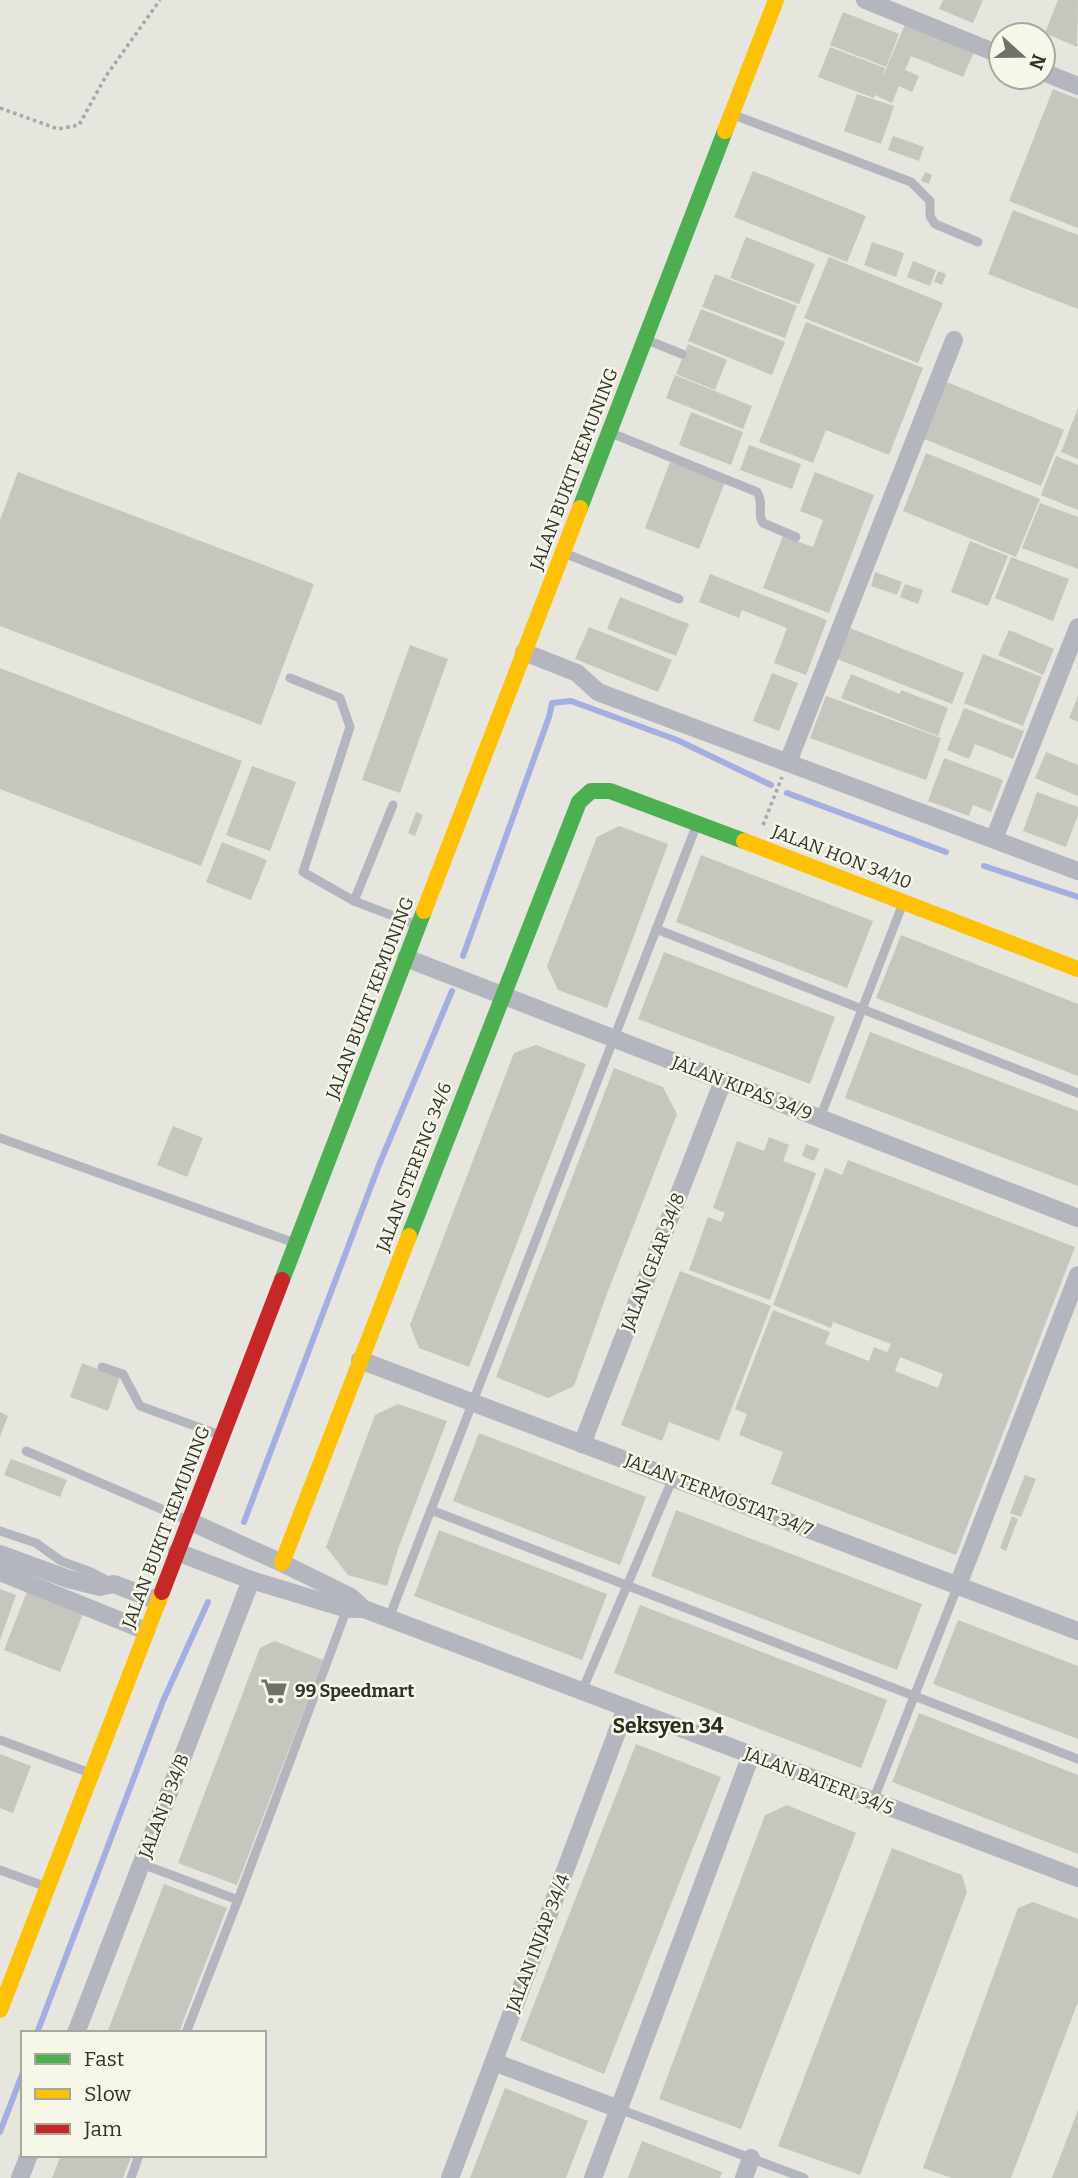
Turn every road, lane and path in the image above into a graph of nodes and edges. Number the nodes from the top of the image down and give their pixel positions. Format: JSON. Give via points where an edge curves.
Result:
{"nodes":[{"id":1,"x":160,"y":0,"type":"edge"},
{"id":2,"x":776,"y":0,"type":"edge"},
{"id":3,"x":865,"y":0,"type":"edge"},
{"id":4,"x":987,"y":49,"type":"edge"},
{"id":5,"x":1057,"y":78,"type":"edge"},
{"id":6,"x":1078,"y":86,"type":"edge"},
{"id":7,"x":0,"y":108,"type":"edge"},
{"id":8,"x":732,"y":114,"type":"junction"},
{"id":9,"x":978,"y":242,"type":"dead end"},
{"id":10,"x":645,"y":340,"type":"junction"},
{"id":11,"x":954,"y":340,"type":"dead end"},
{"id":12,"x":682,"y":354,"type":"dead end"},
{"id":13,"x":609,"y":433,"type":"junction"},
{"id":14,"x":796,"y":537,"type":"dead end"},
{"id":15,"x":563,"y":553,"type":"junction"},
{"id":16,"x":679,"y":599,"type":"dead end"},
{"id":17,"x":1078,"y":627,"type":"edge"},
{"id":18,"x":524,"y":652,"type":"junction"},
{"id":19,"x":290,"y":678,"type":"dead end"},
{"id":20,"x":788,"y":762,"type":"junction"},
{"id":21,"x":591,"y":791,"type":"joint"},
{"id":22,"x":393,"y":805,"type":"dead end"},
{"id":23,"x":698,"y":822,"type":"junction"},
{"id":24,"x":994,"y":839,"type":"junction"},
{"id":25,"x":755,"y":845,"type":"junction"},
{"id":26,"x":1078,"y":871,"type":"edge"},
{"id":27,"x":354,"y":901,"type":"junction"},
{"id":28,"x":904,"y":901,"type":"junction"},
{"id":29,"x":419,"y":926,"type":"junction"},
{"id":30,"x":656,"y":929,"type":"junction"},
{"id":31,"x":406,"y":958,"type":"junction"},
{"id":32,"x":1078,"y":969,"type":"edge"},
{"id":33,"x":502,"y":995,"type":"junction"},
{"id":34,"x":862,"y":1008,"type":"junction"},
{"id":35,"x":614,"y":1038,"type":"junction"},
{"id":36,"x":723,"y":1081,"type":"junction"},
{"id":37,"x":1078,"y":1093,"type":"edge"},
{"id":38,"x":820,"y":1118,"type":"junction"},
{"id":39,"x":0,"y":1138,"type":"edge"},
{"id":40,"x":1078,"y":1218,"type":"edge"},
{"id":41,"x":296,"y":1244,"type":"junction"},
{"id":42,"x":1078,"y":1275,"type":"edge"},
{"id":43,"x":360,"y":1360,"type":"junction"},
{"id":44,"x":102,"y":1367,"type":"dead end"},
{"id":45,"x":473,"y":1402,"type":"junction"},
{"id":46,"x":222,"y":1435,"type":"junction"},
{"id":47,"x":582,"y":1444,"type":"junction"},
{"id":48,"x":26,"y":1451,"type":"dead end"},
{"id":49,"x":673,"y":1478,"type":"junction"},
{"id":50,"x":431,"y":1510,"type":"junction"},
{"id":51,"x":189,"y":1521,"type":"junction"},
{"id":52,"x":0,"y":1531,"type":"edge"},
{"id":53,"x":177,"y":1552,"type":"junction"},
{"id":54,"x":0,"y":1554,"type":"edge"},
{"id":55,"x":282,"y":1563,"type":"junction"},
{"id":56,"x":0,"y":1572,"type":"edge"},
{"id":57,"x":251,"y":1580,"type":"junction"},
{"id":58,"x":114,"y":1584,"type":"junction"},
{"id":59,"x":957,"y":1585,"type":"junction"},
{"id":60,"x":627,"y":1586,"type":"junction"},
{"id":61,"x":158,"y":1601,"type":"junction"},
{"id":62,"x":354,"y":1605,"type":"junction"},
{"id":63,"x":389,"y":1618,"type":"junction"},
{"id":64,"x":1078,"y":1630,"type":"edge"},
{"id":65,"x":146,"y":1631,"type":"junction"},
{"id":66,"x":582,"y":1691,"type":"junction"},
{"id":67,"x":915,"y":1695,"type":"junction"},
{"id":68,"x":626,"y":1708,"type":"junction"},
{"id":69,"x":0,"y":1740,"type":"edge"},
{"id":70,"x":751,"y":1755,"type":"junction"},
{"id":71,"x":1078,"y":1759,"type":"edge"},
{"id":72,"x":92,"y":1773,"type":"junction"},
{"id":73,"x":873,"y":1801,"type":"junction"},
{"id":74,"x":142,"y":1864,"type":"junction"},
{"id":75,"x":0,"y":1870,"type":"edge"},
{"id":76,"x":1078,"y":1878,"type":"edge"},
{"id":77,"x":47,"y":1887,"type":"junction"},
{"id":78,"x":238,"y":1900,"type":"junction"},
{"id":79,"x":0,"y":2010,"type":"edge"},
{"id":80,"x":77,"y":2031,"type":"edge"},
{"id":81,"x":187,"y":2031,"type":"edge"},
{"id":82,"x":494,"y":2062,"type":"junction"},
{"id":83,"x":619,"y":2109,"type":"junction"},
{"id":84,"x":28,"y":2157,"type":"edge"},
{"id":85,"x":138,"y":2157,"type":"edge"},
{"id":86,"x":751,"y":2158,"type":"junction"},
{"id":87,"x":20,"y":2178,"type":"edge"},
{"id":88,"x":131,"y":2178,"type":"edge"},
{"id":89,"x":450,"y":2178,"type":"edge"},
{"id":90,"x":593,"y":2178,"type":"edge"},
{"id":91,"x":744,"y":2178,"type":"edge"},
{"id":92,"x":804,"y":2178,"type":"edge"}],
"edges":[{"from":1,"to":7,"type":"path","via":[[106,76],[79,125],[58,129]]},
{"from":2,"to":8,"type":"main road","name":"JALAN BUKIT KEMUNING"},
{"from":3,"to":4,"type":"street"},
{"from":5,"to":6,"type":"street"},
{"from":8,"to":9,"type":"lane","via":[[911,182],[930,201],[935,224]]},
{"from":8,"to":10,"type":"main road","name":"JALAN BUKIT KEMUNING"},
{"from":10,"to":12,"type":"lane"},
{"from":10,"to":13,"type":"main road","name":"JALAN BUKIT KEMUNING"},
{"from":11,"to":20,"type":"street"},
{"from":13,"to":14,"type":"lane","via":[[757,492],[763,523]]},
{"from":13,"to":15,"type":"main road","name":"JALAN BUKIT KEMUNING"},
{"from":15,"to":16,"type":"lane"},
{"from":15,"to":18,"type":"main road","name":"JALAN BUKIT KEMUNING"},
{"from":17,"to":24,"type":"street"},
{"from":18,"to":20,"type":"street","via":[[577,673],[598,692]]},
{"from":18,"to":29,"type":"main road","name":"JALAN BUKIT KEMUNING"},
{"from":19,"to":27,"type":"lane","via":[[340,698],[350,727],[303,872]]},
{"from":20,"to":24,"type":"street"},
{"from":20,"to":25,"type":"path"},
{"from":21,"to":23,"type":"main road","name":"JALAN HON 34/10","via":[[610,790]]},
{"from":21,"to":33,"type":"main road","name":"JALAN STERENG 34/6","via":[[579,802]]},
{"from":22,"to":27,"type":"lane"},
{"from":23,"to":25,"type":"main road","name":"JALAN HON 34/10"},
{"from":23,"to":30,"type":"lane"},
{"from":24,"to":26,"type":"street"},
{"from":25,"to":28,"type":"main road","name":"JALAN HON 34/10"},
{"from":27,"to":29,"type":"lane"},
{"from":28,"to":32,"type":"main road","name":"JALAN HON 34/10"},
{"from":28,"to":34,"type":"lane"},
{"from":29,"to":31,"type":"main road","name":"JALAN BUKIT KEMUNING"},
{"from":30,"to":34,"type":"lane"},
{"from":30,"to":35,"type":"lane"},
{"from":31,"to":33,"type":"street","name":"JALAN KIPAS 34/9"},
{"from":31,"to":41,"type":"main road","name":"JALAN BUKIT KEMUNING"},
{"from":33,"to":35,"type":"street","name":"JALAN KIPAS 34/9"},
{"from":33,"to":43,"type":"main road","name":"JALAN STERENG 34/6"},
{"from":34,"to":37,"type":"lane"},
{"from":34,"to":38,"type":"lane"},
{"from":35,"to":36,"type":"street","name":"JALAN KIPAS 34/9"},
{"from":35,"to":45,"type":"lane"},
{"from":36,"to":38,"type":"street","name":"JALAN KIPAS 34/9"},
{"from":36,"to":47,"type":"street","name":"JALAN GEAR 34/8"},
{"from":38,"to":40,"type":"street","name":"JALAN KIPAS 34/9"},
{"from":39,"to":41,"type":"lane"},
{"from":41,"to":46,"type":"main road","name":"JALAN BUKIT KEMUNING"},
{"from":42,"to":59,"type":"street"},
{"from":43,"to":45,"type":"street","name":"JALAN TERMOSTAT 34/7"},
{"from":43,"to":55,"type":"main road","name":"JALAN STERENG 34/6"},
{"from":44,"to":46,"type":"lane","via":[[123,1374],[139,1406]]},
{"from":45,"to":47,"type":"street","name":"JALAN TERMOSTAT 34/7"},
{"from":45,"to":50,"type":"lane"},
{"from":46,"to":51,"type":"main road","name":"JALAN BUKIT KEMUNING"},
{"from":47,"to":49,"type":"street","name":"JALAN TERMOSTAT 34/7"},
{"from":48,"to":51,"type":"lane"},
{"from":49,"to":59,"type":"street","name":"JALAN TERMOSTAT 34/7"},
{"from":49,"to":60,"type":"lane"},
{"from":50,"to":60,"type":"lane"},
{"from":50,"to":63,"type":"lane"},
{"from":51,"to":53,"type":"main road","name":"JALAN BUKIT KEMUNING"},
{"from":51,"to":55,"type":"street"},
{"from":52,"to":58,"type":"lane","via":[[36,1543],[61,1561]]},
{"from":53,"to":57,"type":"street"},
{"from":53,"to":61,"type":"main road","name":"JALAN BUKIT KEMUNING"},
{"from":54,"to":58,"type":"street","via":[[68,1579],[100,1587]]},
{"from":55,"to":62,"type":"street"},
{"from":56,"to":65,"type":"street"},
{"from":57,"to":62,"type":"street"},
{"from":57,"to":74,"type":"street","name":"JALAN B 34/B"},
{"from":58,"to":61,"type":"street"},
{"from":59,"to":64,"type":"street","name":"JALAN TERMOSTAT 34/7"},
{"from":59,"to":67,"type":"lane"},
{"from":60,"to":66,"type":"lane"},
{"from":60,"to":67,"type":"lane"},
{"from":61,"to":65,"type":"main road","name":"JALAN BUKIT KEMUNING"},
{"from":62,"to":63,"type":"street","name":"JALAN BATERI 34/5"},
{"from":62,"to":78,"type":"lane"},
{"from":63,"to":66,"type":"street","name":"JALAN BATERI 34/5"},
{"from":65,"to":72,"type":"main road","name":"JALAN BUKIT KEMUNING"},
{"from":66,"to":68,"type":"street","name":"JALAN BATERI 34/5"},
{"from":67,"to":71,"type":"lane"},
{"from":67,"to":73,"type":"lane"},
{"from":68,"to":70,"type":"street","name":"JALAN BATERI 34/5"},
{"from":68,"to":82,"type":"street","name":"JALAN INJAP 34/4"},
{"from":69,"to":72,"type":"lane"},
{"from":70,"to":73,"type":"street","name":"JALAN BATERI 34/5"},
{"from":70,"to":83,"type":"street"},
{"from":72,"to":77,"type":"main road","name":"JALAN BUKIT KEMUNING"},
{"from":73,"to":76,"type":"street","name":"JALAN BATERI 34/5"},
{"from":74,"to":78,"type":"lane"},
{"from":74,"to":80,"type":"street","name":"JALAN B 34/B"},
{"from":75,"to":77,"type":"lane"},
{"from":77,"to":79,"type":"main road","name":"JALAN BUKIT KEMUNING"},
{"from":78,"to":81,"type":"lane"},
{"from":82,"to":83,"type":"street"},
{"from":82,"to":89,"type":"street","name":"JALAN INJAP 34/4"},
{"from":83,"to":86,"type":"lane"},
{"from":83,"to":90,"type":"street"},
{"from":84,"to":87,"type":"street"},
{"from":85,"to":88,"type":"lane"},
{"from":86,"to":91,"type":"street"},
{"from":86,"to":92,"type":"lane"}]}
